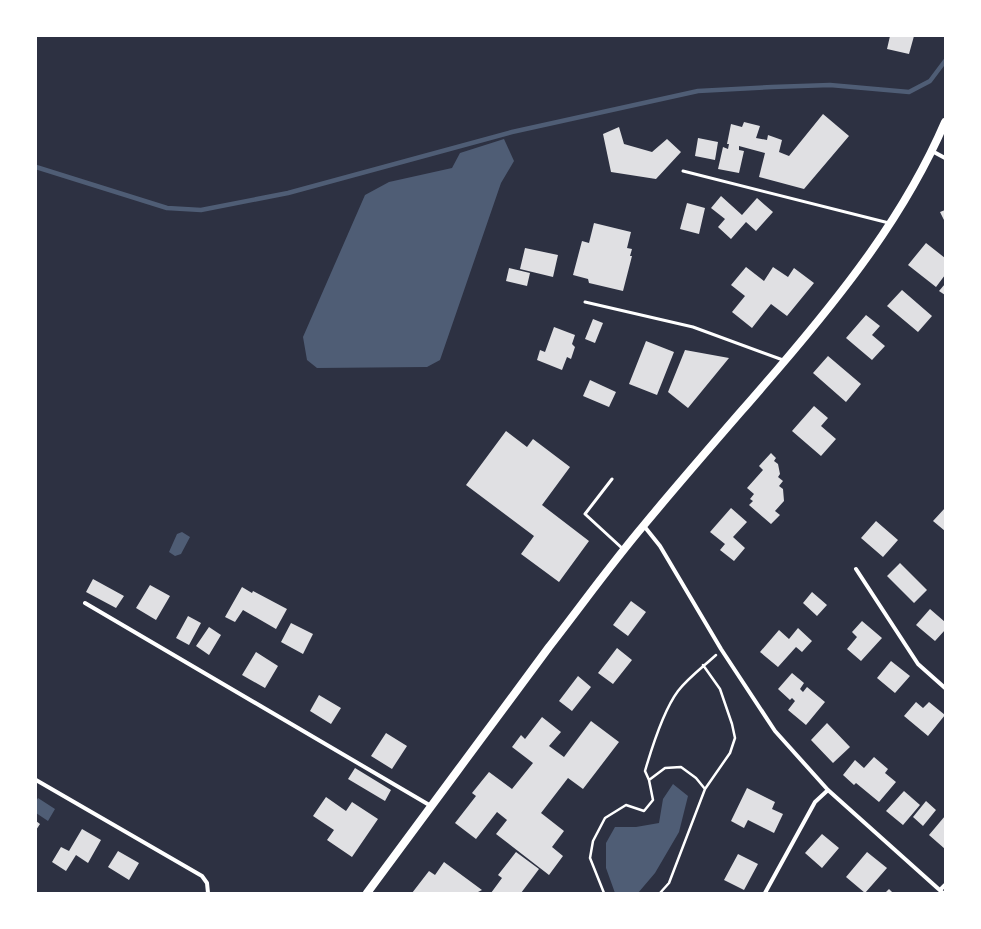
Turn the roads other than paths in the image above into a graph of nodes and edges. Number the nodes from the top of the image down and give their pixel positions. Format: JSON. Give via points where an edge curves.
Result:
{"nodes":[{"id":1,"x":945,"y":122,"type":"edge"},
{"id":2,"x":932,"y":151,"type":"junction"},
{"id":3,"x":945,"y":158,"type":"edge"},
{"id":4,"x":683,"y":171,"type":"dead end"},
{"id":5,"x":891,"y":224,"type":"junction"},
{"id":6,"x":585,"y":302,"type":"dead end"},
{"id":7,"x":785,"y":360,"type":"junction"},
{"id":8,"x":612,"y":480,"type":"dead end"},
{"id":9,"x":643,"y":526,"type":"junction"},
{"id":10,"x":624,"y":550,"type":"junction"},
{"id":11,"x":856,"y":569,"type":"dead end"},
{"id":12,"x":85,"y":603,"type":"dead end"},
{"id":13,"x":945,"y":688,"type":"edge"},
{"id":14,"x":36,"y":780,"type":"edge"},
{"id":15,"x":828,"y":790,"type":"junction"},
{"id":16,"x":432,"y":806,"type":"junction"},
{"id":17,"x":945,"y":884,"type":"edge"},
{"id":18,"x":941,"y":892,"type":"edge"},
{"id":19,"x":208,"y":893,"type":"edge"},
{"id":20,"x":367,"y":893,"type":"edge"},
{"id":21,"x":765,"y":893,"type":"edge"}],
"edges":[{"from":1,"to":2,"type":"main road"},
{"from":2,"to":3,"type":"street"},
{"from":2,"to":5,"type":"main road"},
{"from":4,"to":5,"type":"lane"},
{"from":5,"to":7,"type":"main road","via":[[852,279]]},
{"from":6,"to":7,"type":"lane","via":[[693,326]]},
{"from":7,"to":9,"type":"main road"},
{"from":8,"to":10,"type":"lane","via":[[585,514]]},
{"from":9,"to":10,"type":"main road"},
{"from":9,"to":15,"type":"street","via":[[660,546],[721,649],[775,732]]},
{"from":10,"to":16,"type":"main road"},
{"from":11,"to":13,"type":"street","via":[[918,664]]},
{"from":12,"to":16,"type":"street"},
{"from":14,"to":19,"type":"street","via":[[202,876],[207,883]]},
{"from":15,"to":18,"type":"street"},
{"from":15,"to":21,"type":"street","via":[[815,802]]},
{"from":16,"to":20,"type":"main road"},
{"from":17,"to":18,"type":"street"}]}
